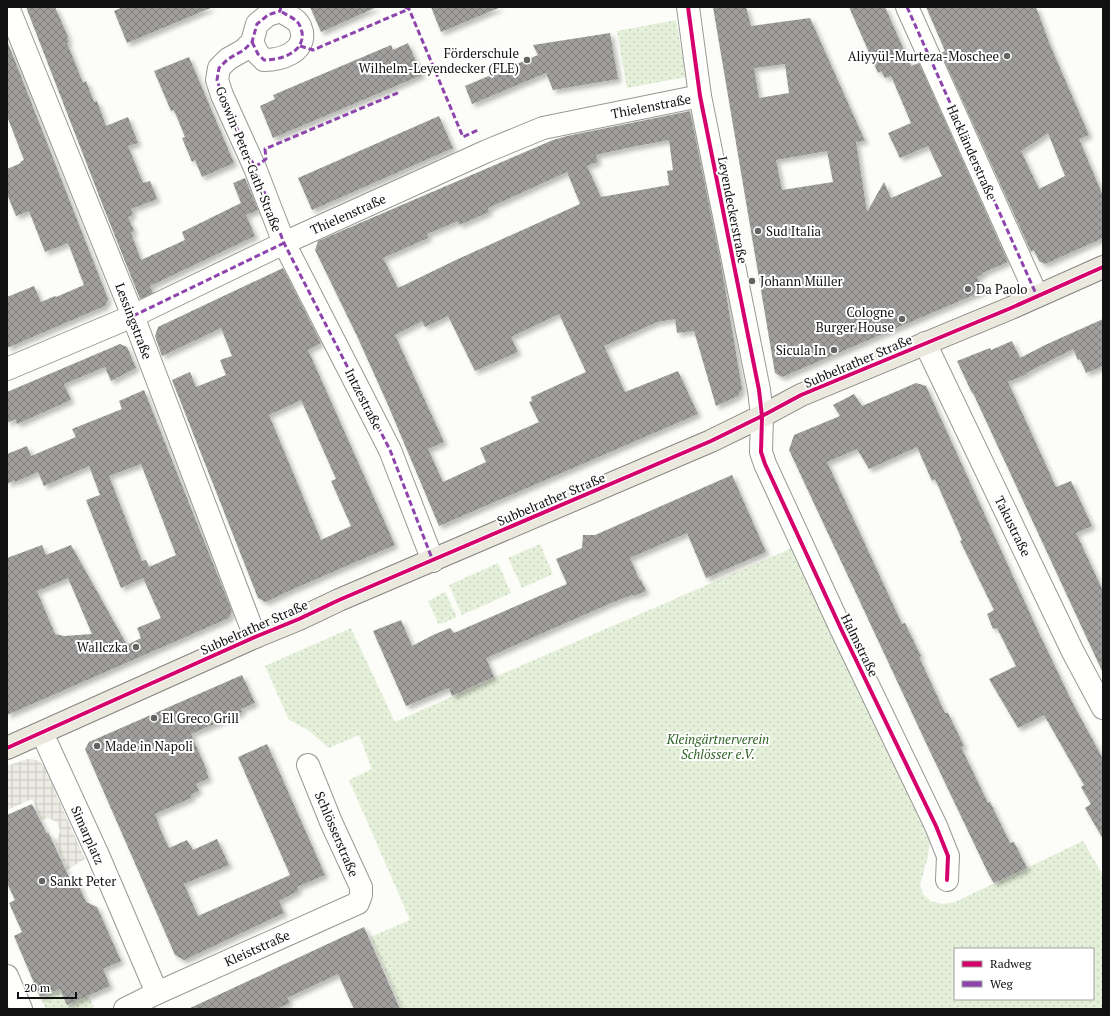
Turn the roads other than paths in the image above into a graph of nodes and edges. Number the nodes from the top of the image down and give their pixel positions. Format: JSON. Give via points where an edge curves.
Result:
{"nodes":[{"id":1,"x":8,"y":7,"type":"edge"},
{"id":2,"x":688,"y":7,"type":"edge"},
{"id":3,"x":907,"y":7,"type":"edge"},
{"id":4,"x":281,"y":9,"type":"edge"},
{"id":5,"x":252,"y":42,"type":"junction"},
{"id":6,"x":700,"y":96,"type":"junction"},
{"id":7,"x":284,"y":243,"type":"junction"},
{"id":8,"x":1103,"y":267,"type":"edge"},
{"id":9,"x":1037,"y":296,"type":"junction"},
{"id":10,"x":133,"y":316,"type":"junction"},
{"id":11,"x":925,"y":343,"type":"junction"},
{"id":12,"x":7,"y":369,"type":"edge"},
{"id":13,"x":762,"y":416,"type":"junction"},
{"id":14,"x":433,"y":561,"type":"junction"},
{"id":15,"x":255,"y":637,"type":"junction"},
{"id":16,"x":1103,"y":708,"type":"edge"},
{"id":17,"x":42,"y":733,"type":"junction"},
{"id":18,"x":7,"y":748,"type":"edge"},
{"id":19,"x":308,"y":765,"type":"dead end"},
{"id":20,"x":947,"y":880,"type":"dead end"},
{"id":21,"x":358,"y":903,"type":"joint"},
{"id":22,"x":7,"y":976,"type":"edge"},
{"id":23,"x":157,"y":993,"type":"junction"},
{"id":24,"x":21,"y":1009,"type":"edge"},
{"id":25,"x":125,"y":1009,"type":"edge"}],
"edges":[{"from":1,"to":10,"type":"street","name":"Lessingstraße"},
{"from":2,"to":6,"type":"street","name":"Leyendeckerstraße"},
{"from":3,"to":9,"type":"street","name":"Hackländerstraße"},
{"from":4,"to":5,"type":"street","via":[[257,24]]},
{"from":4,"to":5,"type":"street","via":[[300,26],[300,46],[275,60],[264,60]]},
{"from":5,"to":7,"type":"street","name":"Goswin-Peter-Gath-Straße","via":[[218,68],[217,80],[255,166]]},
{"from":6,"to":7,"type":"street","name":"Thielenstraße","via":[[543,128]]},
{"from":6,"to":13,"type":"street","name":"Leyendeckerstraße","via":[[758,383]]},
{"from":7,"to":10,"type":"street","name":"Thielenstraße"},
{"from":7,"to":14,"type":"street","name":"Intzestraße","via":[[390,450]]},
{"from":8,"to":9,"type":"main road","name":"Subbelrather Straße"},
{"from":9,"to":11,"type":"main road","name":"Subbelrather Straße"},
{"from":10,"to":12,"type":"street","name":"Thielenstraße"},
{"from":10,"to":15,"type":"street","name":"Lessingstraße"},
{"from":11,"to":13,"type":"main road","name":"Subbelrather Straße","via":[[801,395]]},
{"from":11,"to":16,"type":"street","name":"Takustraße","via":[[1073,652]]},
{"from":13,"to":14,"type":"main road","name":"Subbelrather Straße","via":[[705,444]]},
{"from":13,"to":20,"type":"street","name":"Halmstraße","via":[[761,452],[765,464],[936,826],[948,856]]},
{"from":14,"to":15,"type":"main road","name":"Subbelrather Straße"},
{"from":15,"to":17,"type":"main road","name":"Subbelrather Straße"},
{"from":17,"to":18,"type":"main road","name":"Subbelrather Straße"},
{"from":17,"to":23,"type":"street","name":"Simarplatz"},
{"from":19,"to":21,"type":"street","name":"Schlösserstraße","via":[[361,887]]},
{"from":21,"to":23,"type":"street","name":"Kleiststraße"},
{"from":22,"to":24,"type":"street"},
{"from":23,"to":25,"type":"street"}]}
